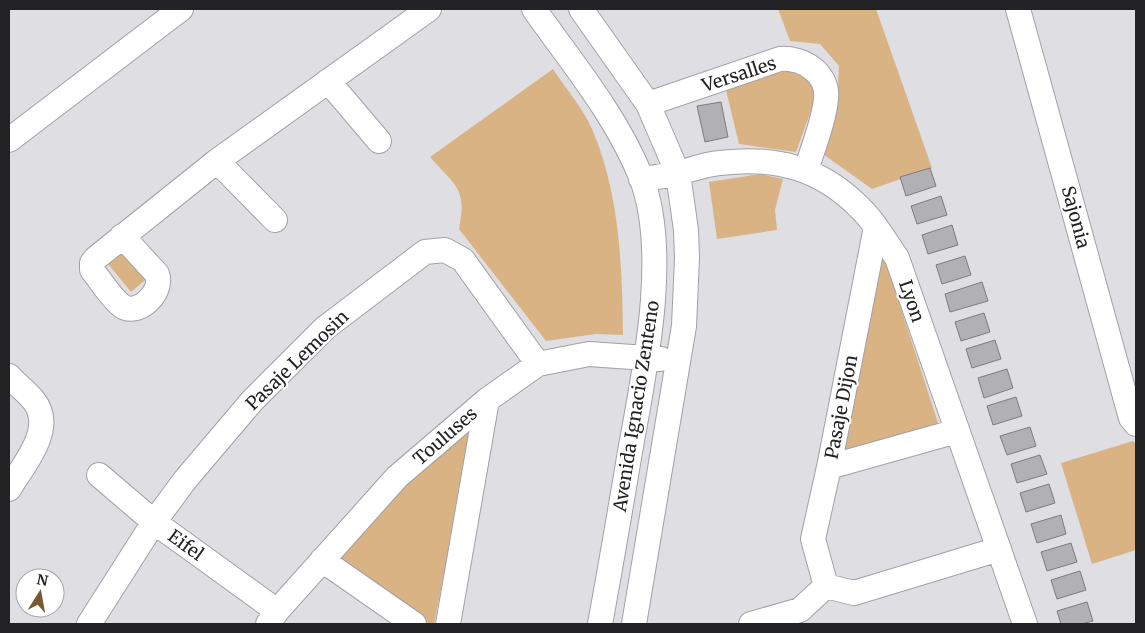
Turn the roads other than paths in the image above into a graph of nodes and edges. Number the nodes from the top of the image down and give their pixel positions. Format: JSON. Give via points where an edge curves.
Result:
{"nodes":[{"id":1,"x":181,"y":9,"type":"edge"},
{"id":2,"x":429,"y":9,"type":"edge"},
{"id":3,"x":534,"y":9,"type":"edge"},
{"id":4,"x":581,"y":9,"type":"edge"},
{"id":5,"x":1018,"y":9,"type":"edge"},
{"id":6,"x":328,"y":81,"type":"junction"},
{"id":7,"x":648,"y":104,"type":"junction"},
{"id":8,"x":9,"y":140,"type":"edge"},
{"id":9,"x":379,"y":141,"type":"dead end"},
{"id":10,"x":217,"y":161,"type":"junction"},
{"id":11,"x":806,"y":170,"type":"junction"},
{"id":12,"x":678,"y":174,"type":"junction"},
{"id":13,"x":641,"y":179,"type":"junction"},
{"id":14,"x":275,"y":220,"type":"dead end"},
{"id":15,"x":876,"y":227,"type":"junction"},
{"id":16,"x":122,"y":236,"type":"dead end"},
{"id":17,"x":647,"y":357,"type":"junction"},
{"id":18,"x":678,"y":360,"type":"junction"},
{"id":19,"x":538,"y":364,"type":"junction"},
{"id":20,"x":9,"y":376,"type":"edge"},
{"id":21,"x":487,"y":400,"type":"junction"},
{"id":22,"x":1136,"y":424,"type":"edge"},
{"id":23,"x":957,"y":431,"type":"junction"},
{"id":24,"x":829,"y":467,"type":"junction"},
{"id":25,"x":99,"y":475,"type":"dead end"},
{"id":26,"x":9,"y":489,"type":"edge"},
{"id":27,"x":154,"y":522,"type":"junction"},
{"id":28,"x":999,"y":549,"type":"junction"},
{"id":29,"x":322,"y":560,"type":"junction"},
{"id":30,"x":826,"y":586,"type":"junction"},
{"id":31,"x":272,"y":617,"type":"edge"},
{"id":32,"x":89,"y":624,"type":"edge"},
{"id":33,"x":414,"y":624,"type":"edge"},
{"id":34,"x":448,"y":624,"type":"edge"},
{"id":35,"x":600,"y":624,"type":"edge"},
{"id":36,"x":634,"y":624,"type":"edge"},
{"id":37,"x":751,"y":624,"type":"edge"},
{"id":38,"x":1025,"y":624,"type":"edge"}],
"edges":[{"from":1,"to":8,"type":"street"},
{"from":2,"to":6,"type":"street"},
{"from":3,"to":13,"type":"street","name":"Avenida Ignacio Zenteno","via":[[615,122]]},
{"from":4,"to":7,"type":"street","name":"Avenida Ignacio Zenteno"},
{"from":5,"to":22,"type":"street","name":"Sajonia"},
{"from":6,"to":9,"type":"street"},
{"from":6,"to":10,"type":"street"},
{"from":7,"to":11,"type":"street","name":"Versalles","via":[[780,59],[797,60],[818,74],[827,98]]},
{"from":7,"to":12,"type":"street","name":"Avenida Ignacio Zenteno"},
{"from":10,"to":14,"type":"street"},
{"from":10,"to":16,"type":"street"},
{"from":11,"to":12,"type":"street","name":"Lyon","via":[[784,164],[739,161]]},
{"from":11,"to":15,"type":"street","name":"Lyon","via":[[832,184]]},
{"from":12,"to":13,"type":"street","name":"Lyon"},
{"from":12,"to":18,"type":"street","name":"Avenida Ignacio Zenteno","via":[[687,258],[684,326]]},
{"from":13,"to":17,"type":"street","name":"Avenida Ignacio Zenteno","via":[[654,260]]},
{"from":15,"to":23,"type":"street","name":"Lyon","via":[[896,258]]},
{"from":15,"to":24,"type":"street","name":"Pasaje Dijon"},
{"from":17,"to":18,"type":"street","name":"Touluses"},
{"from":17,"to":19,"type":"street","name":"Touluses","via":[[589,354]]},
{"from":17,"to":35,"type":"street","name":"Avenida Ignacio Zenteno"},
{"from":18,"to":36,"type":"street","name":"Avenida Ignacio Zenteno"},
{"from":19,"to":21,"type":"street","name":"Touluses"},
{"from":19,"to":27,"type":"street","name":"Pasaje Lemosin","via":[[462,260],[445,250],[425,252],[325,328],[288,364],[217,440]]},
{"from":20,"to":26,"type":"street","via":[[35,403],[42,420],[40,435]]},
{"from":21,"to":29,"type":"street","name":"Touluses","via":[[397,478]]},
{"from":21,"to":34,"type":"street"},
{"from":23,"to":24,"type":"street"},
{"from":23,"to":28,"type":"street","name":"Lyon"},
{"from":24,"to":30,"type":"street","name":"Pasaje Dijon","via":[[813,539]]},
{"from":25,"to":27,"type":"street","name":"Eifel"},
{"from":27,"to":31,"type":"street","name":"Eifel"},
{"from":27,"to":32,"type":"street","name":"Pasaje Lemosin"},
{"from":28,"to":30,"type":"street","via":[[854,593]]},
{"from":28,"to":38,"type":"street","name":"Lyon"},
{"from":29,"to":31,"type":"street","name":"Touluses"},
{"from":29,"to":33,"type":"street"},
{"from":30,"to":37,"type":"street","via":[[800,610]]}]}
